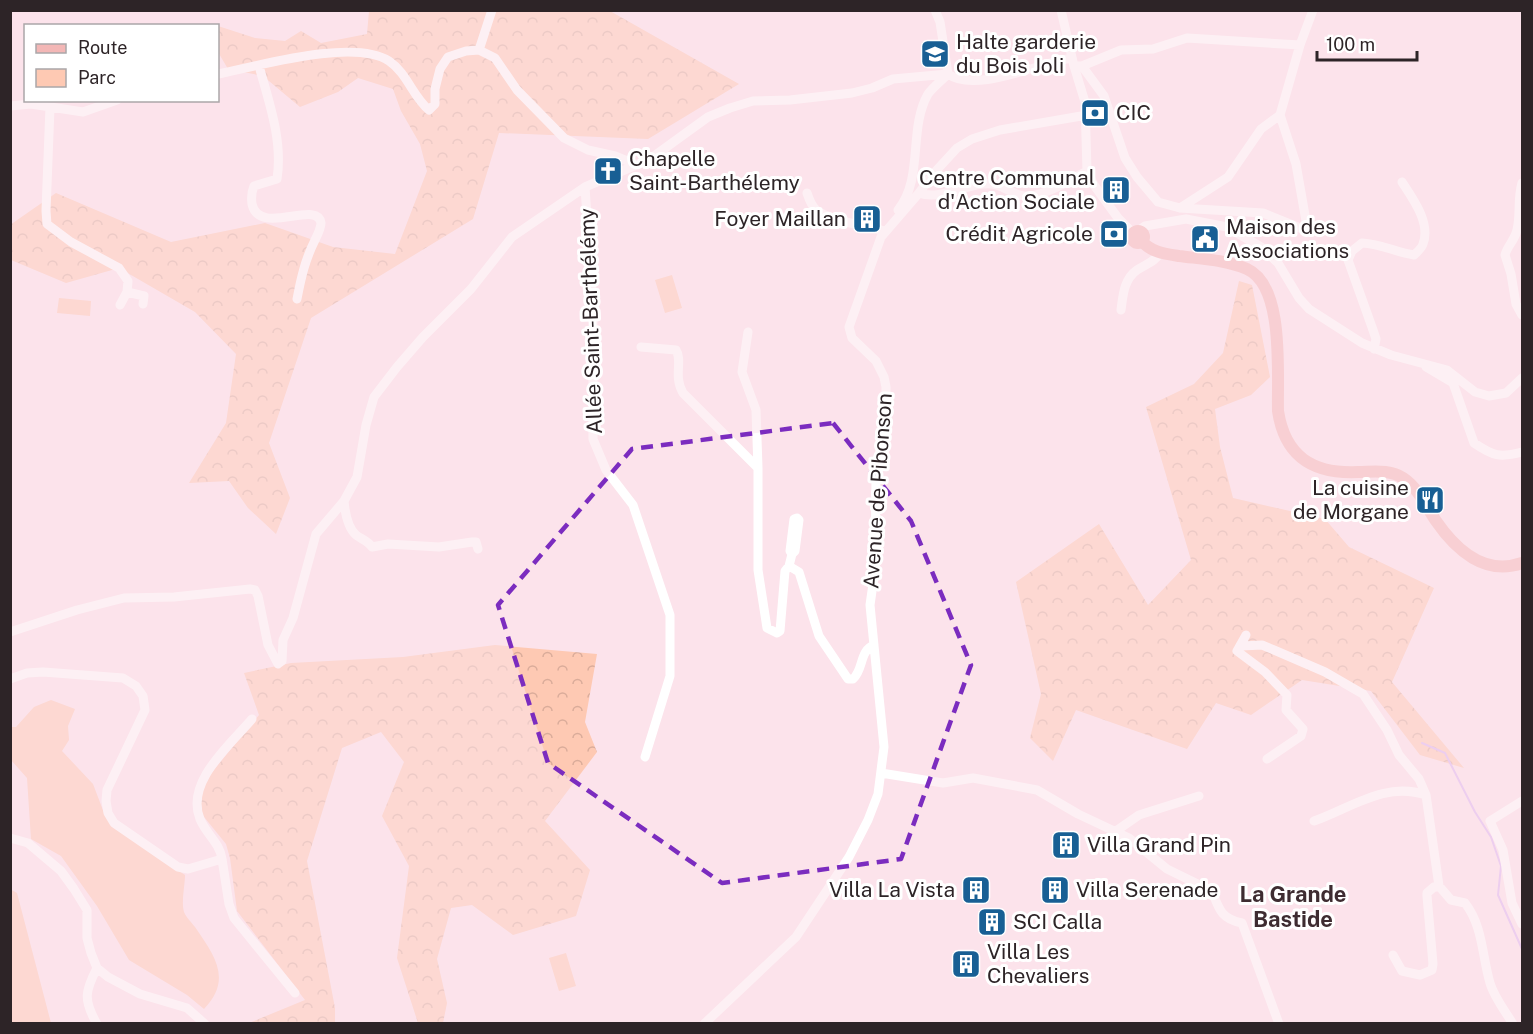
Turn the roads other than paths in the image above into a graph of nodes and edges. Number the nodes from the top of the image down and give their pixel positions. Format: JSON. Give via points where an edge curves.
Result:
{"nodes":[{"id":1,"x":492,"y":10,"type":"edge"},
{"id":2,"x":935,"y":10,"type":"edge"},
{"id":3,"x":1061,"y":10,"type":"edge"},
{"id":4,"x":1313,"y":10,"type":"edge"},
{"id":5,"x":1300,"y":45,"type":"junction"},
{"id":6,"x":480,"y":50,"type":"junction"},
{"id":7,"x":1076,"y":63,"type":"junction"},
{"id":8,"x":259,"y":66,"type":"junction"},
{"id":9,"x":219,"y":74,"type":"edge"},
{"id":10,"x":948,"y":74,"type":"junction"},
{"id":11,"x":111,"y":102,"type":"edge"},
{"id":12,"x":10,"y":106,"type":"edge"},
{"id":13,"x":50,"y":107,"type":"junction"},
{"id":14,"x":1087,"y":115,"type":"junction"},
{"id":15,"x":1280,"y":115,"type":"junction"},
{"id":16,"x":637,"y":165,"type":"junction"},
{"id":17,"x":1087,"y":171,"type":"junction"},
{"id":18,"x":1402,"y":182,"type":"dead end"},
{"id":19,"x":1522,"y":183,"type":"edge"},
{"id":20,"x":585,"y":187,"type":"junction"},
{"id":21,"x":807,"y":192,"type":"dead end"},
{"id":22,"x":919,"y":194,"type":"junction"},
{"id":23,"x":1180,"y":208,"type":"junction"},
{"id":24,"x":895,"y":220,"type":"junction"},
{"id":25,"x":885,"y":231,"type":"junction"},
{"id":26,"x":1139,"y":235,"type":"junction"},
{"id":27,"x":1161,"y":252,"type":"junction"},
{"id":28,"x":127,"y":292,"type":"junction"},
{"id":29,"x":297,"y":299,"type":"dead end"},
{"id":30,"x":143,"y":303,"type":"dead end"},
{"id":31,"x":120,"y":305,"type":"dead end"},
{"id":32,"x":1121,"y":310,"type":"dead end"},
{"id":33,"x":1522,"y":315,"type":"edge"},
{"id":34,"x":748,"y":332,"type":"dead end"},
{"id":35,"x":641,"y":347,"type":"dead end"},
{"id":36,"x":1374,"y":349,"type":"junction"},
{"id":37,"x":1425,"y":364,"type":"junction"},
{"id":38,"x":1522,"y":378,"type":"edge"},
{"id":39,"x":1522,"y":452,"type":"edge"},
{"id":40,"x":758,"y":468,"type":"junction"},
{"id":41,"x":344,"y":501,"type":"junction"},
{"id":42,"x":478,"y":549,"type":"dead end"},
{"id":43,"x":792,"y":554,"type":"dead end"},
{"id":44,"x":1522,"y":564,"type":"edge"},
{"id":45,"x":789,"y":566,"type":"junction"},
{"id":46,"x":10,"y":632,"type":"edge"},
{"id":47,"x":1246,"y":635,"type":"dead end"},
{"id":48,"x":874,"y":645,"type":"junction"},
{"id":49,"x":1242,"y":646,"type":"junction"},
{"id":50,"x":10,"y":679,"type":"edge"},
{"id":51,"x":252,"y":718,"type":"dead end"},
{"id":52,"x":645,"y":757,"type":"dead end"},
{"id":53,"x":1267,"y":759,"type":"dead end"},
{"id":54,"x":881,"y":773,"type":"junction"},
{"id":55,"x":1426,"y":795,"type":"junction"},
{"id":56,"x":1199,"y":796,"type":"dead end"},
{"id":57,"x":1522,"y":801,"type":"edge"},
{"id":58,"x":1314,"y":821,"type":"dead end"},
{"id":59,"x":1116,"y":831,"type":"junction"},
{"id":60,"x":10,"y":838,"type":"edge"},
{"id":61,"x":222,"y":859,"type":"junction"},
{"id":62,"x":1440,"y":886,"type":"junction"},
{"id":63,"x":1522,"y":924,"type":"edge"},
{"id":64,"x":1393,"y":955,"type":"dead end"},
{"id":65,"x":97,"y":968,"type":"junction"},
{"id":66,"x":295,"y":993,"type":"dead end"},
{"id":67,"x":97,"y":1023,"type":"edge"},
{"id":68,"x":205,"y":1023,"type":"edge"},
{"id":69,"x":704,"y":1023,"type":"edge"},
{"id":70,"x":1279,"y":1023,"type":"edge"},
{"id":71,"x":1513,"y":1023,"type":"edge"}],
"edges":[{"from":1,"to":6,"type":"street"},
{"from":2,"to":10,"type":"street"},
{"from":3,"to":7,"type":"street"},
{"from":4,"to":5,"type":"street"},
{"from":5,"to":7,"type":"street","via":[[1187,38],[1154,49],[1121,50]]},
{"from":5,"to":15,"type":"street"},
{"from":6,"to":8,"type":"street","via":[[448,57],[440,69],[435,104],[429,110],[389,61],[360,51],[299,57]]},
{"from":6,"to":16,"type":"street","via":[[495,58],[517,90],[564,138]]},
{"from":7,"to":10,"type":"street","via":[[1048,62],[998,79],[965,81]]},
{"from":7,"to":14,"type":"street"},
{"from":7,"to":23,"type":"street","via":[[1104,96],[1125,158],[1135,174],[1158,202]]},
{"from":8,"to":9,"type":"street"},
{"from":8,"to":29,"type":"street","via":[[277,136],[279,164],[277,179],[254,186],[253,207],[259,216],[269,219],[311,214],[321,223],[305,259]]},
{"from":10,"to":16,"type":"street","via":[[893,79],[852,93],[753,101],[708,117]]},
{"from":10,"to":24,"type":"street","via":[[929,94],[921,116],[910,189]]},
{"from":11,"to":13,"type":"street","via":[[83,112]]},
{"from":12,"to":13,"type":"street"},
{"from":13,"to":28,"type":"street","via":[[47,224],[119,268],[128,281]]},
{"from":14,"to":17,"type":"street"},
{"from":14,"to":22,"type":"street","name":"Avenue de Pibonson","via":[[1000,130],[972,139],[945,160]]},
{"from":15,"to":23,"type":"street","via":[[1261,129],[1228,177]]},
{"from":15,"to":23,"type":"street","via":[[1296,164],[1304,227],[1263,213]]},
{"from":16,"to":20,"type":"street"},
{"from":17,"to":22,"type":"street","via":[[1051,191],[1029,196],[999,184],[984,183],[929,197]]},
{"from":17,"to":26,"type":"street","via":[[1118,218]]},
{"from":18,"to":36,"type":"street","via":[[1418,207],[1423,246],[1414,255],[1362,243],[1348,260],[1376,339]]},
{"from":19,"to":33,"type":"street","via":[[1517,231],[1505,255]]},
{"from":20,"to":41,"type":"street","via":[[512,237],[471,289],[397,367],[374,397],[357,477]]},
{"from":20,"to":52,"type":"street","name":"Allée Saint-Barthélémy","via":[[593,307],[593,439],[606,470],[633,505],[670,615],[670,676]]},
{"from":21,"to":25,"type":"street","via":[[816,210]]},
{"from":22,"to":24,"type":"street","name":"Avenue de Pibonson"},
{"from":24,"to":25,"type":"street","name":"Avenue de Pibonson"},
{"from":25,"to":48,"type":"street","name":"Avenue de Pibonson","via":[[849,327],[852,338],[876,361],[885,387],[870,605]]},
{"from":26,"to":27,"type":"main road","via":[[1147,248]]},
{"from":26,"to":36,"type":"street","via":[[1155,224],[1175,219],[1227,226],[1278,263],[1309,309]]},
{"from":27,"to":32,"type":"street","via":[[1156,260],[1135,271],[1125,286]]},
{"from":27,"to":44,"type":"main road","via":[[1233,264],[1260,277],[1275,314],[1280,426],[1284,438],[1300,457],[1321,469],[1393,473],[1402,477],[1448,536],[1473,558],[1498,567]]},
{"from":28,"to":30,"type":"street","via":[[144,296]]},
{"from":28,"to":31,"type":"street"},
{"from":34,"to":40,"type":"street","via":[[742,372],[756,410]]},
{"from":35,"to":40,"type":"street","via":[[676,350],[677,378],[683,393]]},
{"from":36,"to":37,"type":"street"},
{"from":37,"to":38,"type":"street","via":[[1448,370],[1475,392],[1489,396],[1506,393]]},
{"from":37,"to":39,"type":"street","via":[[1453,383],[1474,443],[1496,456]]},
{"from":40,"to":45,"type":"street","via":[[758,570],[767,628],[777,633],[782,623],[785,571]]},
{"from":41,"to":42,"type":"street","via":[[354,534],[372,547],[439,547],[476,542]]},
{"from":41,"to":46,"type":"street","via":[[316,534],[278,664],[268,645],[258,596],[250,589],[124,598]]},
{"from":43,"to":45,"type":"street"},
{"from":45,"to":48,"type":"street","via":[[800,572],[819,636],[848,679],[857,676],[865,652]]},
{"from":47,"to":49,"type":"street"},
{"from":48,"to":54,"type":"street","name":"Avenue de Pibonson","via":[[884,747]]},
{"from":49,"to":53,"type":"street","via":[[1237,651],[1266,672],[1287,695],[1286,710],[1304,729],[1301,736]]},
{"from":49,"to":55,"type":"street","via":[[1262,645],[1325,672],[1363,694]]},
{"from":50,"to":61,"type":"street","via":[[43,672],[129,680],[142,696],[145,710],[107,790],[108,813],[114,823],[178,867],[188,869]]},
{"from":51,"to":61,"type":"street","via":[[203,777],[198,791],[196,808],[221,850]]},
{"from":54,"to":59,"type":"street","via":[[943,783],[973,778],[1037,790]]},
{"from":54,"to":69,"type":"street","name":"Avenue de Pibonson","via":[[878,794],[863,830],[796,937]]},
{"from":55,"to":58,"type":"street","via":[[1415,791],[1385,792]]},
{"from":55,"to":62,"type":"street"},
{"from":56,"to":59,"type":"street","via":[[1139,815]]},
{"from":57,"to":63,"type":"street","via":[[1490,821],[1503,850],[1512,903]]},
{"from":59,"to":70,"type":"street","via":[[1167,869],[1212,891],[1220,911],[1229,920],[1242,923]]},
{"from":60,"to":65,"type":"street","via":[[28,843],[61,871],[74,890],[87,910],[87,938]]},
{"from":61,"to":66,"type":"street","via":[[234,918]]},
{"from":62,"to":64,"type":"street","via":[[1426,896],[1432,970],[1420,975],[1402,971]]},
{"from":62,"to":71,"type":"street","via":[[1450,900],[1465,903],[1472,912],[1490,985]]},
{"from":65,"to":67,"type":"street","via":[[86,994],[89,1011]]},
{"from":65,"to":68,"type":"street","via":[[140,994],[188,1008]]}]}
